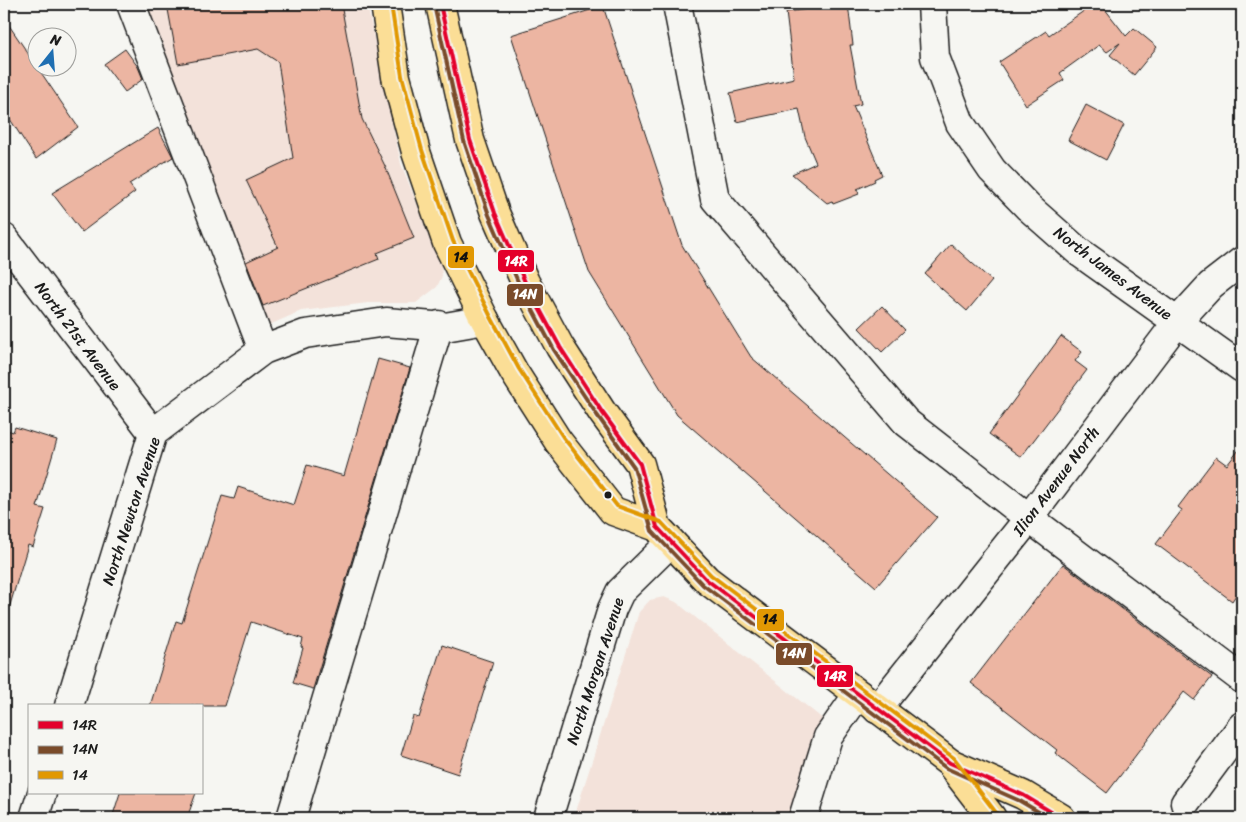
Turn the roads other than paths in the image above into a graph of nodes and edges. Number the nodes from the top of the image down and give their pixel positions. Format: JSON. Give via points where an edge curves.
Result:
{"nodes":[{"id":1,"x":131,"y":4,"type":"edge"},
{"id":2,"x":385,"y":4,"type":"edge"},
{"id":3,"x":440,"y":4,"type":"edge"},
{"id":4,"x":677,"y":4,"type":"edge"},
{"id":5,"x":932,"y":4,"type":"edge"},
{"id":6,"x":4,"y":238,"type":"edge"},
{"id":7,"x":1242,"y":261,"type":"edge"},
{"id":8,"x":485,"y":320,"type":"junction"},
{"id":9,"x":1178,"y":322,"type":"junction"},
{"id":10,"x":439,"y":325,"type":"junction"},
{"id":11,"x":263,"y":350,"type":"junction"},
{"id":12,"x":1242,"y":368,"type":"edge"},
{"id":13,"x":153,"y":433,"type":"junction"},
{"id":14,"x":1029,"y":518,"type":"junction"},
{"id":15,"x":664,"y":534,"type":"junction"},
{"id":16,"x":1242,"y":679,"type":"edge"},
{"id":17,"x":868,"y":702,"type":"junction"},
{"id":18,"x":70,"y":704,"type":"edge"},
{"id":19,"x":1242,"y":726,"type":"edge"},
{"id":20,"x":950,"y":763,"type":"junction"},
{"id":21,"x":42,"y":794,"type":"edge"},
{"id":22,"x":1185,"y":803,"type":"dead end"},
{"id":23,"x":34,"y":818,"type":"edge"},
{"id":24,"x":291,"y":818,"type":"edge"},
{"id":25,"x":548,"y":818,"type":"edge"},
{"id":26,"x":803,"y":818,"type":"edge"},
{"id":27,"x":992,"y":818,"type":"edge"},
{"id":28,"x":1061,"y":818,"type":"edge"}],
"edges":[{"from":1,"to":11,"type":"street"},
{"from":2,"to":8,"type":"main road","via":[[396,77],[416,152],[447,243]]},
{"from":3,"to":15,"type":"main road","via":[[470,140],[525,282],[560,347],[640,464]]},
{"from":4,"to":14,"type":"street","via":[[715,199],[906,422]]},
{"from":5,"to":9,"type":"street","name":"North James Avenue","via":[[934,57],[960,123],[992,170],[1079,252]]},
{"from":6,"to":13,"type":"street","name":"North 21st Avenue"},
{"from":7,"to":9,"type":"street","name":"Ilion Avenue North","via":[[1211,285]]},
{"from":8,"to":10,"type":"street","name":"North Newton Avenue"},
{"from":8,"to":15,"type":"main road","via":[[558,441],[613,512]]},
{"from":9,"to":12,"type":"street","name":"North James Avenue"},
{"from":9,"to":14,"type":"street","name":"Ilion Avenue North"},
{"from":10,"to":11,"type":"street","name":"North Newton Avenue","via":[[386,322],[345,326],[305,334]]},
{"from":10,"to":24,"type":"street"},
{"from":11,"to":13,"type":"street","name":"North Newton Avenue"},
{"from":13,"to":18,"type":"street","name":"North Newton Avenue"},
{"from":14,"to":16,"type":"street"},
{"from":14,"to":17,"type":"street","name":"Ilion Avenue North"},
{"from":15,"to":17,"type":"main road","via":[[707,580]]},
{"from":15,"to":25,"type":"street","name":"North Morgan Avenue","via":[[620,592],[612,609]]},
{"from":17,"to":20,"type":"main road"},
{"from":17,"to":26,"type":"street","name":"Ilion Avenue North","via":[[828,737]]},
{"from":19,"to":22,"type":"street"},
{"from":20,"to":27,"type":"main road"},
{"from":20,"to":28,"type":"main road","via":[[1024,796]]},
{"from":21,"to":23,"type":"street"}]}
